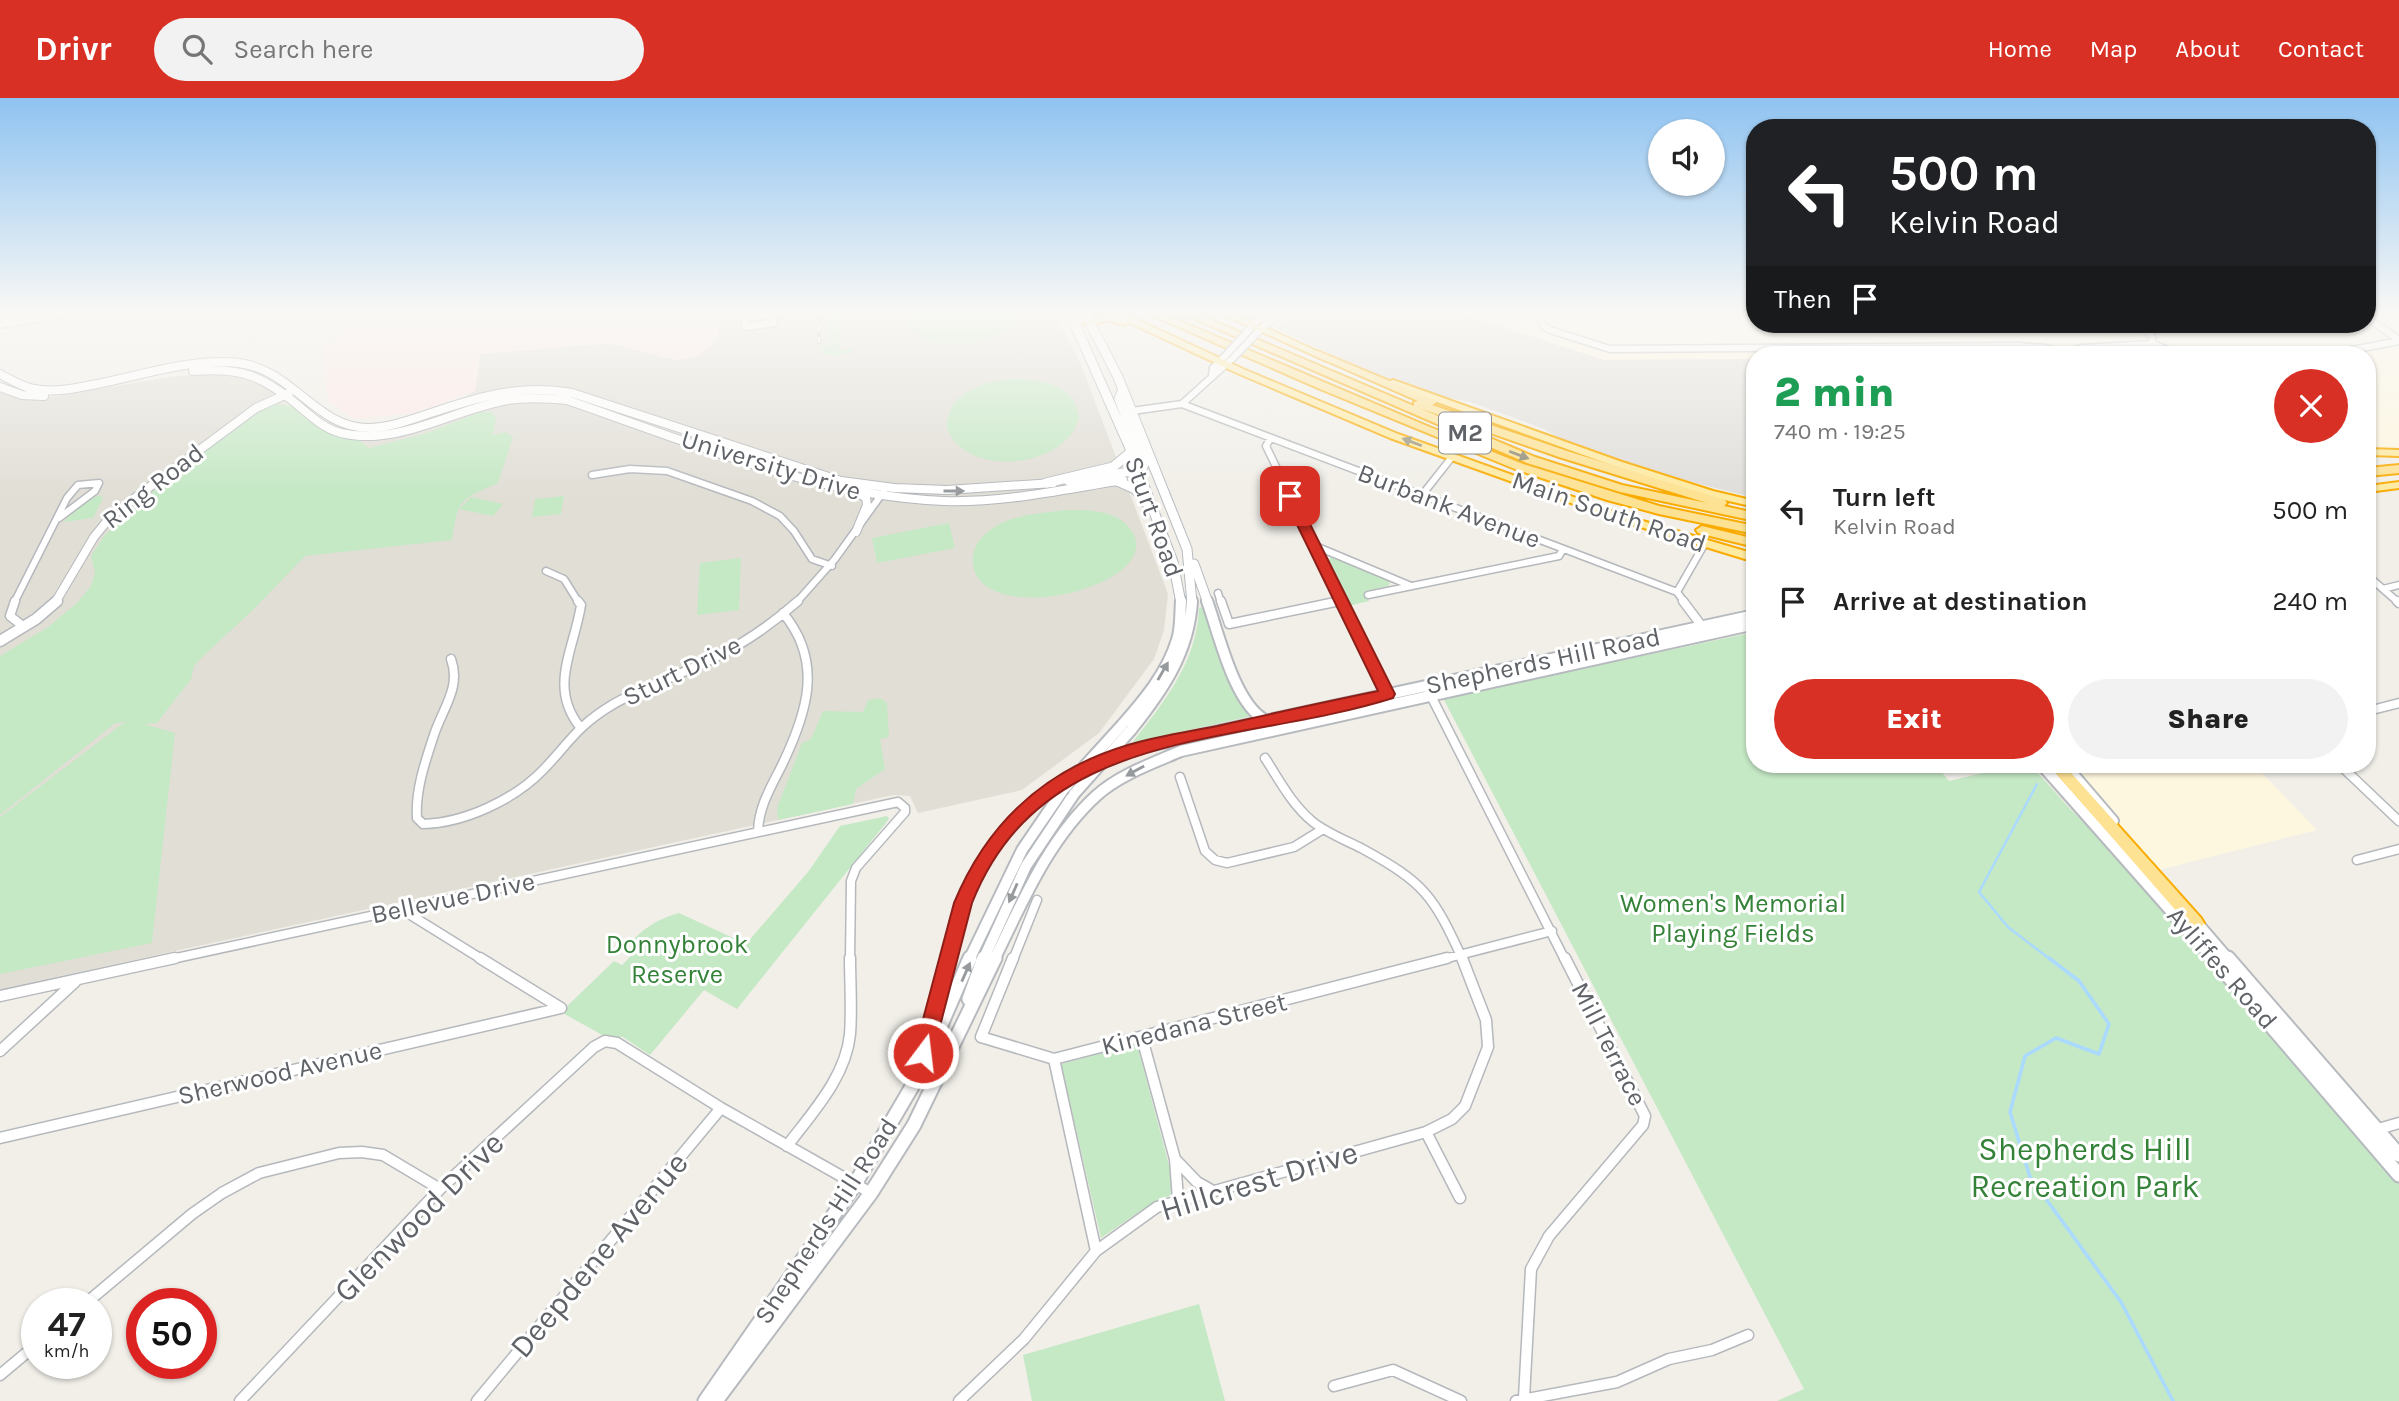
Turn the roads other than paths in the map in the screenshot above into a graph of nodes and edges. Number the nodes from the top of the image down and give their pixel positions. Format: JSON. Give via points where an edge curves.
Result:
{"nodes":[{"id":1,"x":147,"y":374,"type":"edge"},
{"id":2,"x":173,"y":374,"type":"edge"},
{"id":3,"x":251,"y":374,"type":"edge"},
{"id":4,"x":274,"y":374,"type":"edge"},
{"id":5,"x":278,"y":374,"type":"edge"},
{"id":6,"x":1097,"y":374,"type":"edge"},
{"id":7,"x":1115,"y":374,"type":"edge"},
{"id":8,"x":1217,"y":374,"type":"edge"},
{"id":9,"x":1258,"y":374,"type":"edge"},
{"id":10,"x":1294,"y":374,"type":"edge"},
{"id":11,"x":1331,"y":374,"type":"edge"},
{"id":12,"x":1333,"y":374,"type":"edge"},
{"id":13,"x":1365,"y":374,"type":"edge"},
{"id":14,"x":1369,"y":374,"type":"edge"},
{"id":15,"x":1,"y":375,"type":"edge"},
{"id":16,"x":1315,"y":383,"type":"junction"},
{"id":17,"x":276,"y":386,"type":"junction"},
{"id":18,"x":0,"y":387,"type":"edge"},
{"id":19,"x":1123,"y":389,"type":"junction"},
{"id":20,"x":285,"y":393,"type":"junction"},
{"id":21,"x":303,"y":393,"type":"junction"},
{"id":22,"x":264,"y":404,"type":"junction"},
{"id":23,"x":1182,"y":404,"type":"junction"},
{"id":24,"x":299,"y":407,"type":"junction"},
{"id":25,"x":1132,"y":411,"type":"junction"},
{"id":26,"x":1270,"y":439,"type":"junction"},
{"id":27,"x":1525,"y":442,"type":"junction"},
{"id":28,"x":1131,"y":452,"type":"junction"},
{"id":29,"x":2376,"y":452,"type":"edge"},
{"id":30,"x":2399,"y":453,"type":"edge"},
{"id":31,"x":1452,"y":457,"type":"junction"},
{"id":32,"x":2399,"y":461,"type":"edge"},
{"id":33,"x":2376,"y":462,"type":"edge"},
{"id":34,"x":2399,"y":469,"type":"edge"},
{"id":35,"x":2376,"y":471,"type":"edge"},
{"id":36,"x":1140,"y":474,"type":"junction"},
{"id":37,"x":592,"y":475,"type":"dead end"},
{"id":38,"x":1117,"y":481,"type":"junction"},
{"id":39,"x":1046,"y":483,"type":"junction"},
{"id":40,"x":2399,"y":485,"type":"edge"},
{"id":41,"x":2376,"y":488,"type":"edge"},
{"id":42,"x":1162,"y":490,"type":"junction"},
{"id":43,"x":856,"y":492,"type":"junction"},
{"id":44,"x":883,"y":492,"type":"junction"},
{"id":45,"x":1422,"y":495,"type":"junction"},
{"id":46,"x":1746,"y":502,"type":"edge"},
{"id":47,"x":1152,"y":510,"type":"junction"},
{"id":48,"x":1746,"y":513,"type":"edge"},
{"id":49,"x":1746,"y":514,"type":"edge"},
{"id":50,"x":59,"y":517,"type":"junction"},
{"id":51,"x":1746,"y":528,"type":"edge"},
{"id":52,"x":856,"y":533,"type":"junction"},
{"id":53,"x":1746,"y":541,"type":"edge"},
{"id":54,"x":1313,"y":545,"type":"junction"},
{"id":55,"x":1704,"y":545,"type":"junction"},
{"id":56,"x":1187,"y":549,"type":"junction"},
{"id":57,"x":1563,"y":549,"type":"junction"},
{"id":58,"x":1746,"y":556,"type":"edge"},
{"id":59,"x":832,"y":566,"type":"junction"},
{"id":60,"x":546,"y":571,"type":"dead end"},
{"id":61,"x":2376,"y":583,"type":"edge"},
{"id":62,"x":2399,"y":585,"type":"edge"},
{"id":63,"x":1410,"y":586,"type":"junction"},
{"id":64,"x":2383,"y":589,"type":"junction"},
{"id":65,"x":1677,"y":592,"type":"junction"},
{"id":66,"x":1218,"y":593,"type":"dead end"},
{"id":67,"x":1368,"y":595,"type":"dead end"},
{"id":68,"x":1340,"y":601,"type":"junction"},
{"id":69,"x":2399,"y":603,"type":"edge"},
{"id":70,"x":783,"y":613,"type":"junction"},
{"id":71,"x":1746,"y":618,"type":"edge"},
{"id":72,"x":1229,"y":624,"type":"junction"},
{"id":73,"x":1746,"y":625,"type":"edge"},
{"id":74,"x":24,"y":627,"type":"junction"},
{"id":75,"x":1706,"y":631,"type":"junction"},
{"id":76,"x":1217,"y":632,"type":"junction"},
{"id":77,"x":0,"y":641,"type":"edge"},
{"id":78,"x":451,"y":659,"type":"dead end"},
{"id":79,"x":1429,"y":690,"type":"junction"},
{"id":80,"x":1387,"y":694,"type":"junction"},
{"id":81,"x":2399,"y":703,"type":"edge"},
{"id":82,"x":2376,"y":709,"type":"edge"},
{"id":83,"x":1265,"y":720,"type":"junction"},
{"id":84,"x":579,"y":727,"type":"junction"},
{"id":85,"x":1127,"y":728,"type":"junction"},
{"id":86,"x":1265,"y":758,"type":"dead end"},
{"id":87,"x":2049,"y":773,"type":"edge"},
{"id":88,"x":2063,"y":773,"type":"edge"},
{"id":89,"x":2072,"y":773,"type":"edge"},
{"id":90,"x":2348,"y":773,"type":"edge"},
{"id":91,"x":1180,"y":778,"type":"dead end"},
{"id":92,"x":1069,"y":792,"type":"junction"},
{"id":93,"x":2399,"y":821,"type":"edge"},
{"id":94,"x":1323,"y":829,"type":"junction"},
{"id":95,"x":758,"y":831,"type":"junction"},
{"id":96,"x":2399,"y":849,"type":"edge"},
{"id":97,"x":2357,"y":860,"type":"dead end"},
{"id":98,"x":1037,"y":900,"type":"dead end"},
{"id":99,"x":409,"y":907,"type":"junction"},
{"id":100,"x":2196,"y":923,"type":"junction"},
{"id":101,"x":1552,"y":931,"type":"junction"},
{"id":102,"x":1461,"y":955,"type":"junction"},
{"id":103,"x":78,"y":979,"type":"junction"},
{"id":104,"x":0,"y":996,"type":"edge"},
{"id":105,"x":1142,"y":1038,"type":"junction"},
{"id":106,"x":953,"y":1048,"type":"junction"},
{"id":107,"x":0,"y":1051,"type":"edge"},
{"id":108,"x":1054,"y":1059,"type":"junction"},
{"id":109,"x":917,"y":1078,"type":"junction"},
{"id":110,"x":721,"y":1108,"type":"junction"},
{"id":111,"x":2399,"y":1123,"type":"edge"},
{"id":112,"x":2370,"y":1131,"type":"junction"},
{"id":113,"x":1426,"y":1132,"type":"junction"},
{"id":114,"x":0,"y":1138,"type":"edge"},
{"id":115,"x":787,"y":1146,"type":"junction"},
{"id":116,"x":2399,"y":1156,"type":"edge"},
{"id":117,"x":1175,"y":1159,"type":"junction"},
{"id":118,"x":2399,"y":1175,"type":"edge"},
{"id":119,"x":855,"y":1184,"type":"junction"},
{"id":120,"x":440,"y":1189,"type":"junction"},
{"id":121,"x":1213,"y":1191,"type":"junction"},
{"id":122,"x":871,"y":1193,"type":"junction"},
{"id":123,"x":1460,"y":1198,"type":"dead end"},
{"id":124,"x":1178,"y":1199,"type":"junction"},
{"id":125,"x":1096,"y":1251,"type":"junction"},
{"id":126,"x":104,"y":1288,"type":"edge"},
{"id":127,"x":1748,"y":1335,"type":"dead end"},
{"id":128,"x":21,"y":1357,"type":"edge"},
{"id":129,"x":0,"y":1375,"type":"edge"},
{"id":130,"x":1334,"y":1386,"type":"dead end"},
{"id":131,"x":1520,"y":1399,"type":"edge"},
{"id":132,"x":240,"y":1401,"type":"edge"},
{"id":133,"x":477,"y":1401,"type":"edge"},
{"id":134,"x":709,"y":1401,"type":"edge"},
{"id":135,"x":959,"y":1401,"type":"edge"},
{"id":136,"x":1461,"y":1401,"type":"edge"}],
"edges":[{"from":1,"to":15,"type":"street","name":"University Drive","via":[[46,391]]},
{"from":2,"to":18,"type":"street","name":"University Drive","via":[[46,396],[22,395]]},
{"from":3,"to":17,"type":"street","name":"University Drive"},
{"from":4,"to":20,"type":"street","via":[[288,384]]},
{"from":5,"to":21,"type":"street","name":"University Drive"},
{"from":6,"to":28,"type":"main road","name":"Sturt Road"},
{"from":7,"to":19,"type":"main road","name":"Sturt Road"},
{"from":8,"to":23,"type":"street"},
{"from":31,"to":9,"type":"highway","name":"Main South Road","one_way":true,"via":[[1347,417]]},
{"from":10,"to":16,"type":"highway","number":"M2"},
{"from":11,"to":49,"type":"highway","number":"M2","one_way":true,"via":[[1551,467],[1650,495]]},
{"from":12,"to":27,"type":"highway"},
{"from":13,"to":27,"type":"highway"},
{"from":14,"to":46,"type":"highway","name":"Main South Road","via":[[1553,442]]},
{"from":16,"to":51,"type":"highway","number":"M2","via":[[1557,482],[1653,510]]},
{"from":16,"to":53,"type":"highway","via":[[1536,481]]},
{"from":17,"to":20,"type":"street","name":"University Drive"},
{"from":17,"to":22,"type":"street"},
{"from":19,"to":25,"type":"main road","name":"Sturt Road"},
{"from":19,"to":36,"type":"main road","via":[[1119,399],[1144,464]]},
{"from":20,"to":21,"type":"street","name":"Ring Road"},
{"from":20,"to":22,"type":"street","name":"Ring Road"},
{"from":20,"to":24,"type":"street","name":"University Drive"},
{"from":21,"to":44,"type":"street","name":"University Drive","via":[[330,420],[365,428],[396,424],[500,392],[556,389]]},
{"from":22,"to":24,"type":"street","via":[[279,401]]},
{"from":22,"to":74,"type":"street","name":"Ring Road","via":[[112,515],[90,540],[54,603]]},
{"from":23,"to":25,"type":"street"},
{"from":23,"to":26,"type":"street","name":"Burbank Avenue"},
{"from":24,"to":43,"type":"street","name":"University Drive","via":[[326,428],[366,436],[503,399],[554,397],[791,476]]},
{"from":25,"to":42,"type":"main road","name":"Sturt Road"},
{"from":26,"to":45,"type":"street","name":"Burbank Avenue"},
{"from":26,"to":54,"type":"street","via":[[1266,446]]},
{"from":27,"to":48,"type":"highway"},
{"from":28,"to":36,"type":"main road","name":"Sturt Road"},
{"from":28,"to":39,"type":"main road","via":[[1107,471]]},
{"from":29,"to":30,"type":"highway"},
{"from":31,"to":45,"type":"street"},
{"from":31,"to":55,"type":"highway","name":"Main South Road"},
{"from":32,"to":33,"type":"highway"},
{"from":34,"to":35,"type":"highway"},
{"from":36,"to":38,"type":"street","name":"University Drive"},
{"from":36,"to":39,"type":"street","name":"University Drive"},
{"from":36,"to":42,"type":"main road"},
{"from":36,"to":47,"type":"main road","name":"Sturt Road"},
{"from":37,"to":59,"type":"street","via":[[631,469],[667,471],[752,501],[780,516],[812,559]]},
{"from":38,"to":44,"type":"street","name":"University Drive","via":[[993,499],[946,501]]},
{"from":38,"to":47,"type":"main road","via":[[1135,489]]},
{"from":44,"to":39,"type":"street","name":"University Drive","one_way":true,"via":[[989,490]]},
{"from":40,"to":41,"type":"highway"},
{"from":42,"to":56,"type":"main road","name":"Sturt Road"},
{"from":43,"to":44,"type":"street","name":"University Drive"},
{"from":43,"to":52,"type":"street","via":[[866,498],[867,505]]},
{"from":44,"to":52,"type":"street","name":"Sturt Drive"},
{"from":45,"to":57,"type":"street","name":"Burbank Avenue"},
{"from":85,"to":47,"type":"main road","name":"Sturt Road","one_way":true,"via":[[1166,666],[1178,638],[1181,615],[1178,579]]},
{"from":50,"to":50,"type":"street","via":[[75,487],[99,483],[93,493]]},
{"from":50,"to":74,"type":"street","via":[[10,611]]},
{"from":52,"to":59,"type":"street","name":"Sturt Drive"},
{"from":54,"to":63,"type":"street"},
{"from":54,"to":68,"type":"street"},
{"from":55,"to":58,"type":"highway","name":"Main South Road"},
{"from":55,"to":65,"type":"street"},
{"from":56,"to":76,"type":"main road"},
{"from":56,"to":85,"type":"main road","name":"Sturt Road","via":[[1192,600],[1188,639],[1172,676]]},
{"from":57,"to":63,"type":"street","via":[[1559,556]]},
{"from":57,"to":65,"type":"street","name":"Burbank Avenue"},
{"from":59,"to":70,"type":"street","name":"Sturt Drive"},
{"from":60,"to":84,"type":"street","via":[[564,579],[581,605],[561,695],[564,708]]},
{"from":61,"to":64,"type":"street"},
{"from":62,"to":64,"type":"street"},
{"from":63,"to":67,"type":"street"},
{"from":64,"to":69,"type":"street"},
{"from":65,"to":75,"type":"street"},
{"from":66,"to":72,"type":"street"},
{"from":68,"to":72,"type":"street"},
{"from":68,"to":80,"type":"street"},
{"from":70,"to":84,"type":"street","name":"Sturt Drive","via":[[730,651],[628,695]]},
{"from":70,"to":95,"type":"street","via":[[802,636],[810,681],[785,759],[757,819]]},
{"from":71,"to":75,"type":"main road","name":"Shepherds Hill Road"},
{"from":72,"to":76,"type":"street"},
{"from":73,"to":75,"type":"main road","name":"Shepherds Hill Road"},
{"from":74,"to":77,"type":"street","name":"Ring Road"},
{"from":75,"to":79,"type":"main road","name":"Shepherds Hill Road"},
{"from":76,"to":83,"type":"main road","via":[[1242,696]]},
{"from":78,"to":84,"type":"street","name":"Sturt Drive","via":[[455,684],[416,800],[417,818],[423,824],[449,822],[522,788]]},
{"from":79,"to":80,"type":"main road","name":"Shepherds Hill Road"},
{"from":79,"to":101,"type":"street","name":"Mill Terrace"},
{"from":79,"to":106,"type":"main road","name":"Shepherds Hill Road","one_way":true,"via":[[1181,751],[1141,768],[1097,795],[1058,838],[1020,906]]},
{"from":80,"to":83,"type":"main road","name":"Shepherds Hill Road"},
{"from":81,"to":82,"type":"street"},
{"from":83,"to":109,"type":"main road","name":"Shepherds Hill Road","via":[[1130,750],[1082,769],[1014,819],[986,855],[963,903]]},
{"from":85,"to":92,"type":"main road","name":"Sturt Road","bridge":true},
{"from":86,"to":94,"type":"street","name":"Hillcrest Drive","via":[[1295,805]]},
{"from":87,"to":112,"type":"main road","name":"Ayliffes Road"},
{"from":88,"to":100,"type":"highway"},
{"from":89,"to":100,"type":"main road","name":"Ayliffes Road"},
{"from":90,"to":93,"type":"street"},
{"from":91,"to":94,"type":"street","via":[[1205,851],[1215,860],[1227,863],[1294,847]]},
{"from":92,"to":106,"type":"main road","name":"Sturt Road","one_way":true,"via":[[1023,869],[978,973]]},
{"from":109,"to":92,"type":"main road","name":"Sturt Road","one_way":true,"via":[[1027,839]]},
{"from":94,"to":102,"type":"street","name":"Hillcrest Drive","via":[[1415,881],[1439,908]]},
{"from":95,"to":99,"type":"street","name":"Bellevue Drive"},
{"from":95,"to":115,"type":"street","name":"Bellevue Drive","via":[[898,802],[905,808],[851,880],[846,1056],[834,1083]]},
{"from":96,"to":97,"type":"street"},
{"from":98,"to":108,"type":"street","via":[[981,1037]]},
{"from":99,"to":103,"type":"street","name":"Bellevue Drive"},
{"from":99,"to":114,"type":"street","name":"Sherwood Avenue","via":[[409,914],[561,1009]]},
{"from":100,"to":112,"type":"main road","name":"Ayliffes Road"},
{"from":101,"to":102,"type":"street","name":"Kinedana Street"},
{"from":101,"to":131,"type":"street","name":"Mill Terrace","via":[[1645,1116],[1643,1125],[1541,1244],[1531,1269]]},
{"from":102,"to":105,"type":"street","name":"Kinedana Street"},
{"from":102,"to":113,"type":"street","name":"Hillcrest Drive","via":[[1486,1020],[1488,1047],[1465,1105],[1452,1119]]},
{"from":103,"to":104,"type":"street","name":"Bellevue Drive"},
{"from":103,"to":107,"type":"street"},
{"from":105,"to":108,"type":"street","name":"Kinedana Street"},
{"from":105,"to":117,"type":"street"},
{"from":106,"to":122,"type":"main road","name":"Shepherds Hill Road","via":[[914,1125]]},
{"from":108,"to":125,"type":"street"},
{"from":109,"to":119,"type":"main road","name":"Shepherds Hill Road"},
{"from":110,"to":115,"type":"street"},
{"from":110,"to":120,"type":"street","name":"Glenwood Drive","via":[[617,1043],[605,1041]]},
{"from":110,"to":133,"type":"street","name":"Deepdene Avenue"},
{"from":111,"to":112,"type":"street"},
{"from":112,"to":116,"type":"main road","name":"Ayliffes Road"},
{"from":112,"to":118,"type":"main road","name":"Ayliffes Road"},
{"from":113,"to":121,"type":"street","name":"Hillcrest Drive"},
{"from":113,"to":123,"type":"street"},
{"from":115,"to":119,"type":"street"},
{"from":117,"to":121,"type":"street"},
{"from":117,"to":124,"type":"street"},
{"from":119,"to":122,"type":"street"},
{"from":119,"to":134,"type":"main road","name":"Shepherds Hill Road"},
{"from":120,"to":126,"type":"street","via":[[383,1155],[362,1152],[339,1153],[259,1173],[192,1214]]},
{"from":120,"to":132,"type":"street","name":"Glenwood Drive"},
{"from":121,"to":124,"type":"street","name":"Hillcrest Drive"},
{"from":122,"to":134,"type":"main road","name":"Shepherds Hill Road"},
{"from":124,"to":125,"type":"street","name":"Hillcrest Drive","via":[[1157,1207]]},
{"from":125,"to":135,"type":"street","name":"Hillcrest Drive","via":[[1024,1339]]},
{"from":127,"to":131,"type":"street","via":[[1712,1350],[1669,1359],[1618,1382]]},
{"from":128,"to":129,"type":"street"},
{"from":130,"to":136,"type":"street","via":[[1393,1370]]}]}
